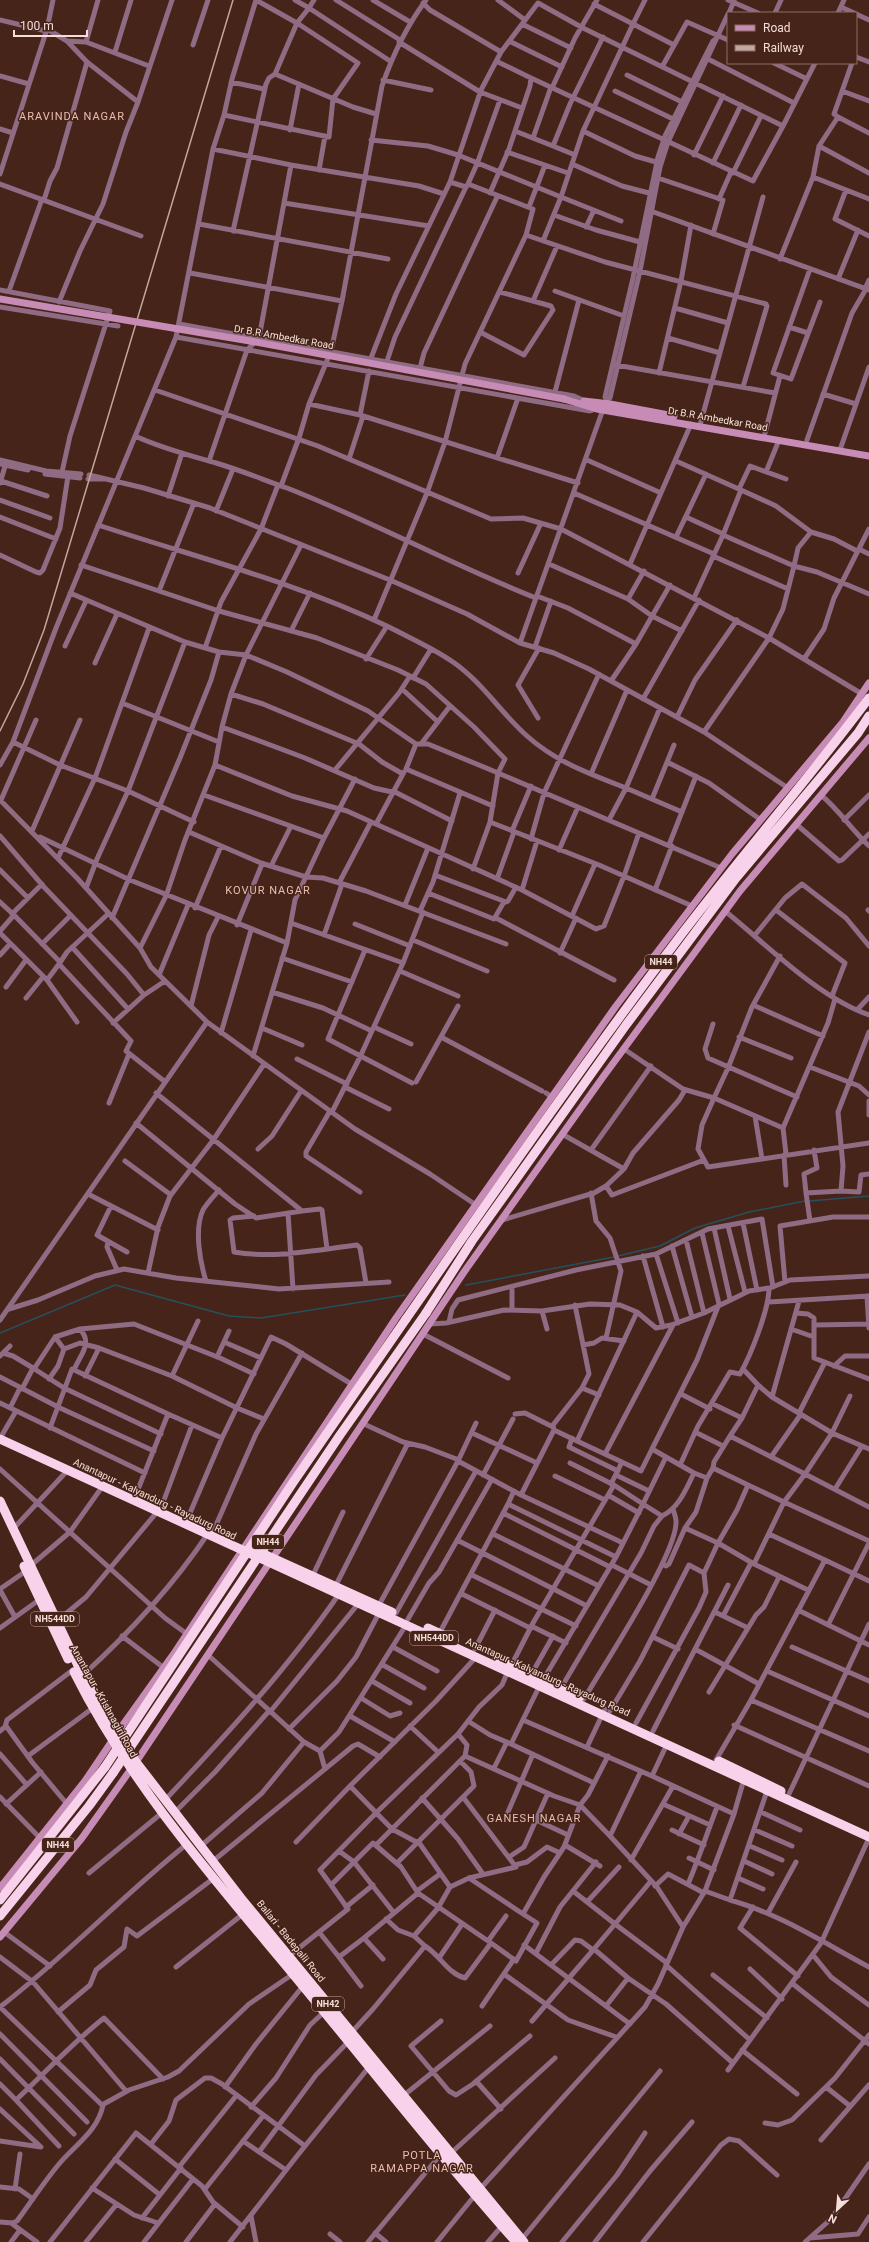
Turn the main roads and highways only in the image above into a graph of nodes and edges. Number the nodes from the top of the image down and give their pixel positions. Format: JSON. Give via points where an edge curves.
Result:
{"nodes":[{"id":1,"x":865,"y":696,"type":"edge"},
{"id":2,"x":869,"y":716,"type":"edge"},
{"id":3,"x":1,"y":1436,"type":"edge"},
{"id":4,"x":0,"y":1501,"type":"edge"},
{"id":5,"x":159,"y":1510,"type":"junction"},
{"id":6,"x":0,"y":1511,"type":"edge"},
{"id":7,"x":210,"y":1534,"type":"junction"},
{"id":8,"x":271,"y":1560,"type":"junction"},
{"id":9,"x":27,"y":1568,"type":"junction"},
{"id":10,"x":379,"y":1609,"type":"junction"},
{"id":11,"x":407,"y":1622,"type":"junction"},
{"id":12,"x":475,"y":1653,"type":"junction"},
{"id":13,"x":75,"y":1668,"type":"junction"},
{"id":14,"x":510,"y":1669,"type":"junction"},
{"id":15,"x":80,"y":1678,"type":"junction"},
{"id":16,"x":541,"y":1683,"type":"junction"},
{"id":17,"x":606,"y":1711,"type":"junction"},
{"id":18,"x":115,"y":1737,"type":"junction"},
{"id":19,"x":136,"y":1762,"type":"joint"},
{"id":20,"x":131,"y":1770,"type":"joint"},
{"id":21,"x":744,"y":1777,"type":"junction"},
{"id":22,"x":869,"y":1831,"type":"edge"},
{"id":23,"x":869,"y":1837,"type":"edge"},
{"id":24,"x":214,"y":1870,"type":"junction"},
{"id":25,"x":0,"y":1900,"type":"edge"},
{"id":26,"x":0,"y":1916,"type":"edge"},
{"id":27,"x":349,"y":2038,"type":"junction"},
{"id":28,"x":478,"y":2192,"type":"junction"},
{"id":29,"x":521,"y":2241,"type":"edge"}],
"edges":[{"from":1,"to":25,"type":"highway","number":"NH44","bridge":true,"via":[[771,824],[731,870],[518,1153],[286,1494],[118,1748]]},
{"from":2,"to":26,"type":"highway","number":"NH44","bridge":true,"via":[[858,733],[717,902],[626,1025],[472,1241],[410,1337],[340,1435],[113,1773]]},
{"from":3,"to":5,"type":"highway","name":"Anantapur - Kalyandurg - Rayadurg Road","number":"NH544DD"},
{"from":3,"to":5,"type":"highway","name":"Anantapur - Kalyandurg - Rayadurg Road","number":"NH544DD","via":[[67,1471]]},
{"from":4,"to":9,"type":"highway","name":"Anantapur - Krishnagiri Road","number":"NH544DD","via":[[14,1528]]},
{"from":5,"to":7,"type":"highway","name":"Anantapur - Kalyandurg - Rayadurg Road","number":"NH544DD"},
{"from":5,"to":7,"type":"highway","name":"Anantapur - Kalyandurg - Rayadurg Road","number":"NH544DD","via":[[187,1520]]},
{"from":6,"to":9,"type":"highway","name":"Anantapur - Krishnagiri Road","number":"NH544DD"},
{"from":7,"to":8,"type":"highway","name":"Anantapur - Kalyandurg - Rayadurg Road","number":"NH544DD"},
{"from":8,"to":10,"type":"highway","name":"Anantapur - Kalyandurg - Rayadurg Road","number":"NH544DD","via":[[313,1574]]},
{"from":8,"to":10,"type":"highway","name":"Anantapur - Kalyandurg - Rayadurg Road","number":"NH544DD","via":[[358,1604]]},
{"from":9,"to":13,"type":"highway","name":"Anantapur - Krishnagiri Road","number":"NH544DD","via":[[56,1622]]},
{"from":9,"to":13,"type":"highway","name":"Anantapur - Krishnagiri Road","number":"NH544DD","via":[[39,1600]]},
{"from":10,"to":11,"type":"highway","name":"Anantapur - Kalyandurg - Rayadurg Road","number":"NH544DD"},
{"from":10,"to":11,"type":"highway","name":"Anantapur - Kalyandurg - Rayadurg Road","number":"NH544DD","via":[[396,1613]]},
{"from":11,"to":12,"type":"highway","name":"Anantapur - Kalyandurg - Rayadurg Road","number":"NH544DD"},
{"from":11,"to":12,"type":"highway","name":"Anantapur - Kalyandurg - Rayadurg Road","number":"NH544DD","via":[[439,1634]]},
{"from":12,"to":14,"type":"highway","name":"Anantapur - Kalyandurg - Rayadurg Road","number":"NH544DD"},
{"from":13,"to":15,"type":"highway","name":"Anantapur - Krishnagiri Road","number":"NH544DD"},
{"from":14,"to":16,"type":"highway","name":"Anantapur - Kalyandurg - Rayadurg Road","number":"NH544DD"},
{"from":14,"to":16,"type":"highway","name":"Anantapur - Kalyandurg - Rayadurg Road","number":"NH544DD","via":[[531,1675]]},
{"from":15,"to":18,"type":"highway","name":"Anantapur - Krishnagiri Road","number":"NH544DD"},
{"from":15,"to":18,"type":"highway","name":"Anantapur - Krishnagiri Road","number":"NH544DD","via":[[93,1708]]},
{"from":16,"to":17,"type":"highway","name":"Anantapur - Kalyandurg - Rayadurg Road","number":"NH544DD"},
{"from":16,"to":17,"type":"highway","name":"Anantapur - Kalyandurg - Rayadurg Road","number":"NH544DD","via":[[561,1688]]},
{"from":17,"to":21,"type":"highway","name":"Anantapur - Kalyandurg - Rayadurg Road","number":"NH544DD","via":[[667,1744]]},
{"from":17,"to":21,"type":"highway","name":"Anantapur - Kalyandurg - Rayadurg Road","number":"NH544DD","via":[[716,1760]]},
{"from":18,"to":19,"type":"highway","name":"Anantapur - Krishnagiri Road","number":"NH42"},
{"from":18,"to":20,"type":"highway","name":"Anantapur - Krishnagiri Road","number":"NH42"},
{"from":19,"to":24,"type":"highway","name":"Ballari - Badepalli Road","number":"NH42","via":[[201,1846]]},
{"from":20,"to":24,"type":"highway","name":"Ballari - Badepalli Road","number":"NH42","via":[[187,1844]]},
{"from":21,"to":22,"type":"highway","name":"Anantapur - Kalyandurg - Rayadurg Road","number":"NH544DD","via":[[789,1794]]},
{"from":21,"to":23,"type":"highway","name":"Anantapur - Kalyandurg - Rayadurg Road","number":"NH544DD","via":[[767,1791]]},
{"from":24,"to":27,"type":"highway","name":"Ballari - Badepalli Road","number":"NH42","via":[[289,1956]]},
{"from":24,"to":27,"type":"highway","name":"Ballari - Badepalli Road","number":"NH42","via":[[243,1914],[323,2013]]},
{"from":27,"to":28,"type":"highway","name":"Ballari - Badepalli Road","number":"NH42","via":[[403,2096]]},
{"from":27,"to":28,"type":"highway","name":"Ballari - Badepalli Road","number":"NH42","via":[[369,2067],[441,2154]]},
{"from":28,"to":29,"type":"highway","name":"Ballari - Badepalli Road","number":"NH42"},
{"from":28,"to":29,"type":"highway","name":"Ballari - Badepalli Road","number":"NH42","via":[[502,2226]]}]}
